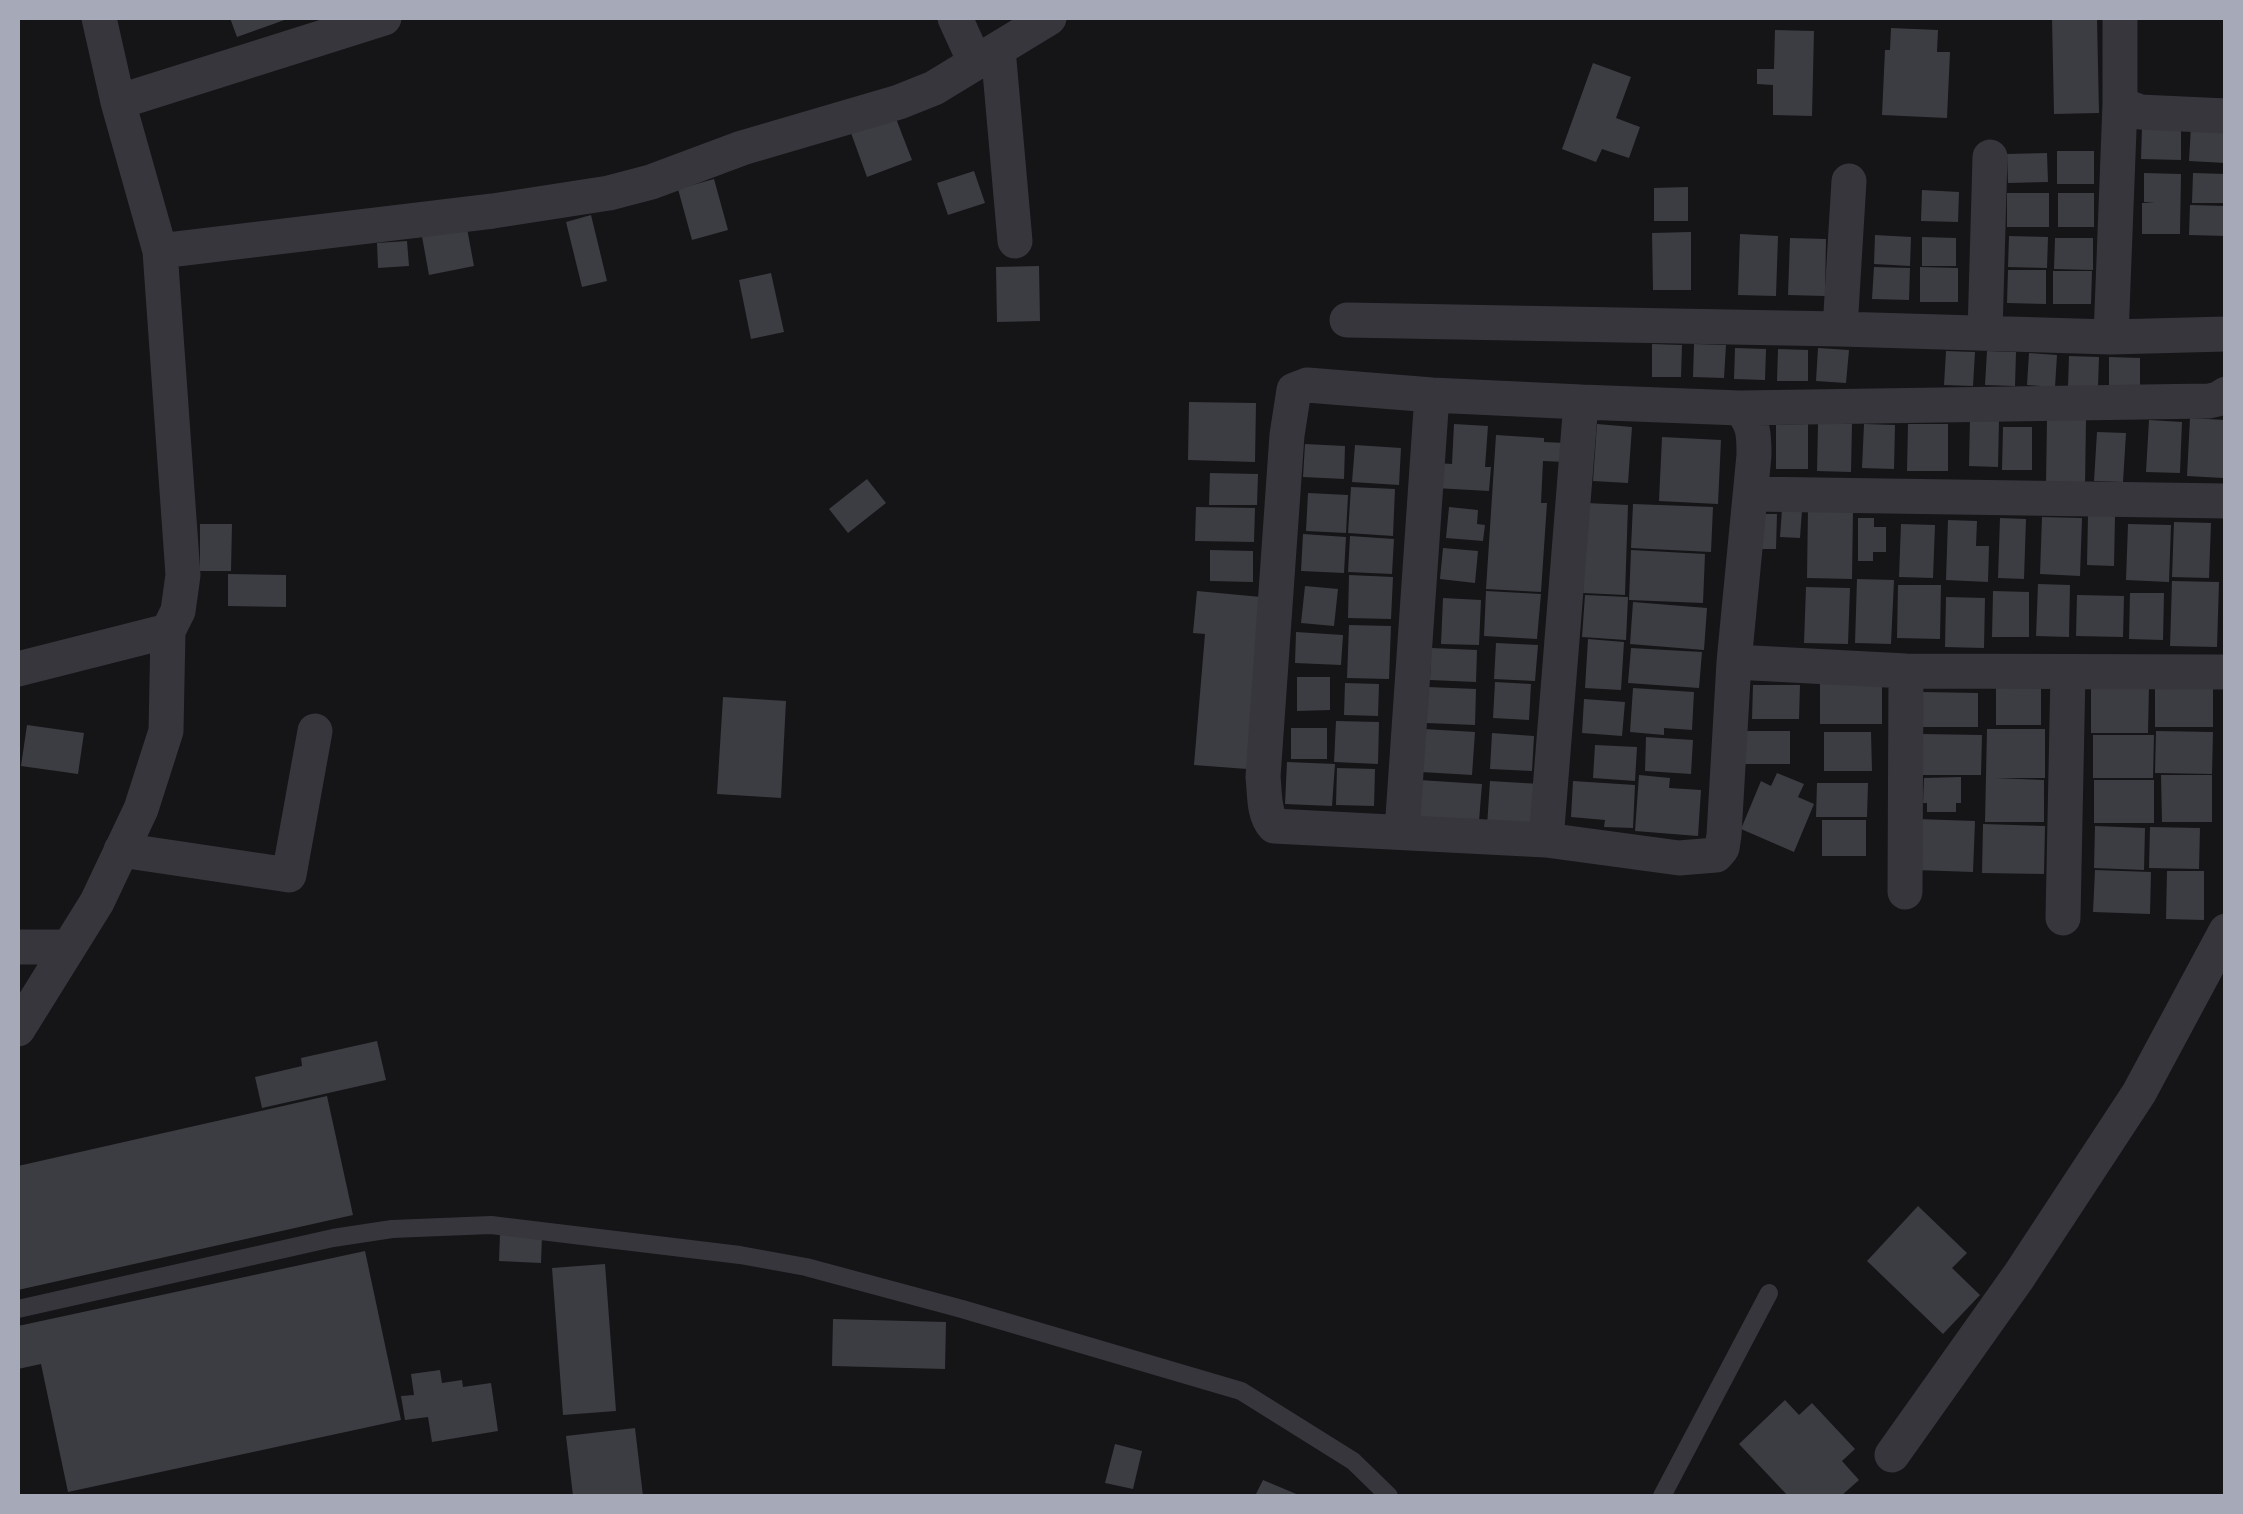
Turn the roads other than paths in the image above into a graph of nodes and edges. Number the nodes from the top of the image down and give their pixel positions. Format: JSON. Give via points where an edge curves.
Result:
{"nodes":[{"id":1,"x":99,"y":18,"type":"edge"},
{"id":2,"x":384,"y":18,"type":"edge"},
{"id":3,"x":955,"y":18,"type":"edge"},
{"id":4,"x":1049,"y":18,"type":"edge"},
{"id":5,"x":2120,"y":18,"type":"edge"},
{"id":6,"x":986,"y":55,"type":"junction"},
{"id":7,"x":118,"y":102,"type":"junction"},
{"id":8,"x":2120,"y":104,"type":"junction"},
{"id":9,"x":2226,"y":116,"type":"edge"},
{"id":10,"x":1990,"y":157,"type":"dead end"},
{"id":11,"x":1849,"y":180,"type":"dead end"},
{"id":12,"x":1015,"y":241,"type":"dead end"},
{"id":13,"x":160,"y":251,"type":"junction"},
{"id":14,"x":1347,"y":320,"type":"dead end"},
{"id":15,"x":1840,"y":329,"type":"junction"},
{"id":16,"x":1985,"y":334,"type":"junction"},
{"id":17,"x":2226,"y":334,"type":"edge"},
{"id":18,"x":2111,"y":337,"type":"junction"},
{"id":19,"x":2226,"y":394,"type":"edge"},
{"id":20,"x":1432,"y":395,"type":"junction"},
{"id":21,"x":1582,"y":402,"type":"junction"},
{"id":22,"x":1740,"y":408,"type":"junction"},
{"id":23,"x":1751,"y":494,"type":"junction"},
{"id":24,"x":2226,"y":501,"type":"edge"},
{"id":25,"x":168,"y":631,"type":"junction"},
{"id":26,"x":1734,"y":662,"type":"junction"},
{"id":27,"x":18,"y":669,"type":"edge"},
{"id":28,"x":1906,"y":670,"type":"junction"},
{"id":29,"x":2068,"y":672,"type":"junction"},
{"id":30,"x":2226,"y":672,"type":"edge"},
{"id":31,"x":315,"y":731,"type":"dead end"},
{"id":32,"x":1402,"y":832,"type":"junction"},
{"id":33,"x":1546,"y":840,"type":"junction"},
{"id":34,"x":122,"y":850,"type":"junction"},
{"id":35,"x":1905,"y":892,"type":"dead end"},
{"id":36,"x":2063,"y":918,"type":"dead end"},
{"id":37,"x":2226,"y":931,"type":"edge"},
{"id":38,"x":18,"y":947,"type":"edge"},
{"id":39,"x":68,"y":948,"type":"junction"},
{"id":40,"x":18,"y":1029,"type":"edge"},
{"id":41,"x":1769,"y":1293,"type":"dead end"},
{"id":42,"x":18,"y":1309,"type":"edge"},
{"id":43,"x":1892,"y":1456,"type":"dead end"},
{"id":44,"x":1389,"y":1496,"type":"edge"},
{"id":45,"x":1662,"y":1496,"type":"edge"}],
"edges":[{"from":1,"to":7,"type":"street"},
{"from":2,"to":7,"type":"street"},
{"from":3,"to":6,"type":"street"},
{"from":4,"to":6,"type":"street"},
{"from":5,"to":8,"type":"street"},
{"from":6,"to":12,"type":"street"},
{"from":6,"to":13,"type":"street","via":[[899,102],[609,193]]},
{"from":7,"to":13,"type":"street"},
{"from":8,"to":9,"type":"street","via":[[2140,112]]},
{"from":8,"to":18,"type":"street"},
{"from":10,"to":16,"type":"street"},
{"from":11,"to":15,"type":"street"},
{"from":13,"to":25,"type":"street","via":[[183,576]]},
{"from":14,"to":15,"type":"street"},
{"from":15,"to":16,"type":"street"},
{"from":16,"to":18,"type":"street"},
{"from":17,"to":18,"type":"street"},
{"from":19,"to":22,"type":"street","via":[[2209,401]]},
{"from":20,"to":21,"type":"street"},
{"from":20,"to":32,"type":"street"},
{"from":20,"to":32,"type":"street","via":[[1316,385],[1294,390],[1266,729],[1263,777],[1271,824]]},
{"from":21,"to":22,"type":"street"},
{"from":21,"to":33,"type":"street"},
{"from":22,"to":23,"type":"street","via":[[1754,434]]},
{"from":23,"to":24,"type":"street"},
{"from":23,"to":26,"type":"street"},
{"from":25,"to":27,"type":"street"},
{"from":25,"to":34,"type":"street","via":[[166,731]]},
{"from":26,"to":28,"type":"street"},
{"from":26,"to":33,"type":"street","via":[[1724,835],[1716,855],[1678,858]]},
{"from":28,"to":29,"type":"street"},
{"from":28,"to":35,"type":"street"},
{"from":29,"to":30,"type":"street"},
{"from":29,"to":36,"type":"street"},
{"from":31,"to":34,"type":"street","via":[[289,875]]},
{"from":32,"to":33,"type":"street"},
{"from":34,"to":39,"type":"street"},
{"from":37,"to":43,"type":"street","via":[[2139,1093]]},
{"from":38,"to":39,"type":"street"},
{"from":39,"to":40,"type":"street"},
{"from":41,"to":45,"type":"lane"},
{"from":42,"to":44,"type":"lane","via":[[392,1229],[491,1226],[740,1255],[962,1309],[1241,1390],[1353,1461]]}]}
